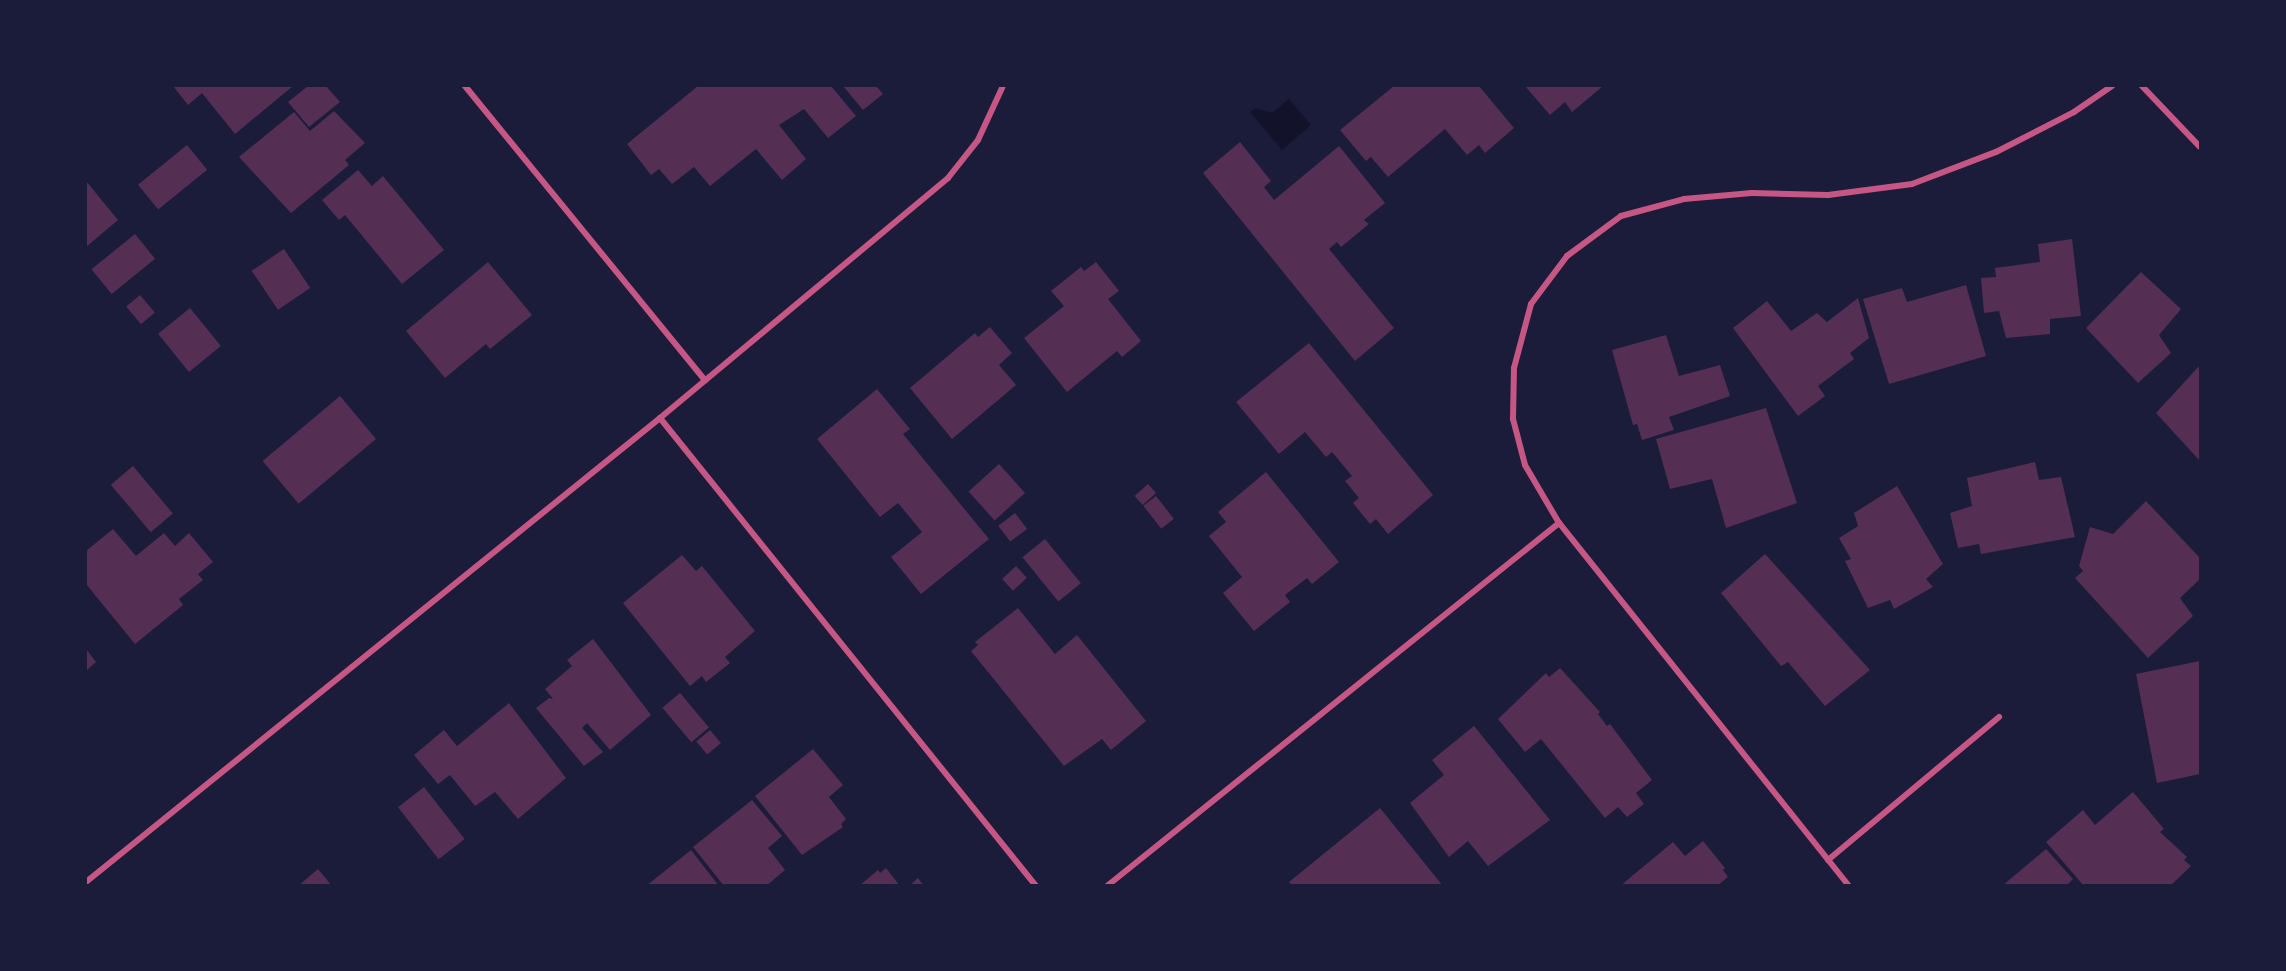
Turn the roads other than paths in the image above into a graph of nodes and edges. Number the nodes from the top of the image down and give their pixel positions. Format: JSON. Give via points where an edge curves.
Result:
{"nodes":[{"id":1,"x":465,"y":86,"type":"edge"},
{"id":2,"x":1003,"y":86,"type":"edge"},
{"id":3,"x":2112,"y":86,"type":"edge"},
{"id":4,"x":2142,"y":86,"type":"edge"},
{"id":5,"x":2200,"y":147,"type":"edge"},
{"id":6,"x":705,"y":380,"type":"junction"},
{"id":7,"x":660,"y":418,"type":"junction"},
{"id":8,"x":1559,"y":523,"type":"junction"},
{"id":9,"x":2000,"y":717,"type":"dead end"},
{"id":10,"x":1828,"y":860,"type":"junction"},
{"id":11,"x":86,"y":882,"type":"edge"},
{"id":12,"x":1035,"y":885,"type":"edge"},
{"id":13,"x":1107,"y":885,"type":"edge"},
{"id":14,"x":1849,"y":885,"type":"edge"}],
"edges":[{"from":1,"to":6,"type":"street"},
{"from":2,"to":6,"type":"street","via":[[978,140],[948,178]]},
{"from":3,"to":8,"type":"street","via":[[2074,112],[1996,152],[1912,184],[1828,195],[1752,193],[1684,200],[1621,216],[1568,256],[1532,304],[1514,368],[1513,419],[1526,465]]},
{"from":4,"to":5,"type":"street"},
{"from":6,"to":7,"type":"street"},
{"from":7,"to":11,"type":"street"},
{"from":7,"to":12,"type":"street"},
{"from":8,"to":10,"type":"street"},
{"from":8,"to":13,"type":"street"},
{"from":9,"to":10,"type":"street"},
{"from":10,"to":14,"type":"street"}]}
